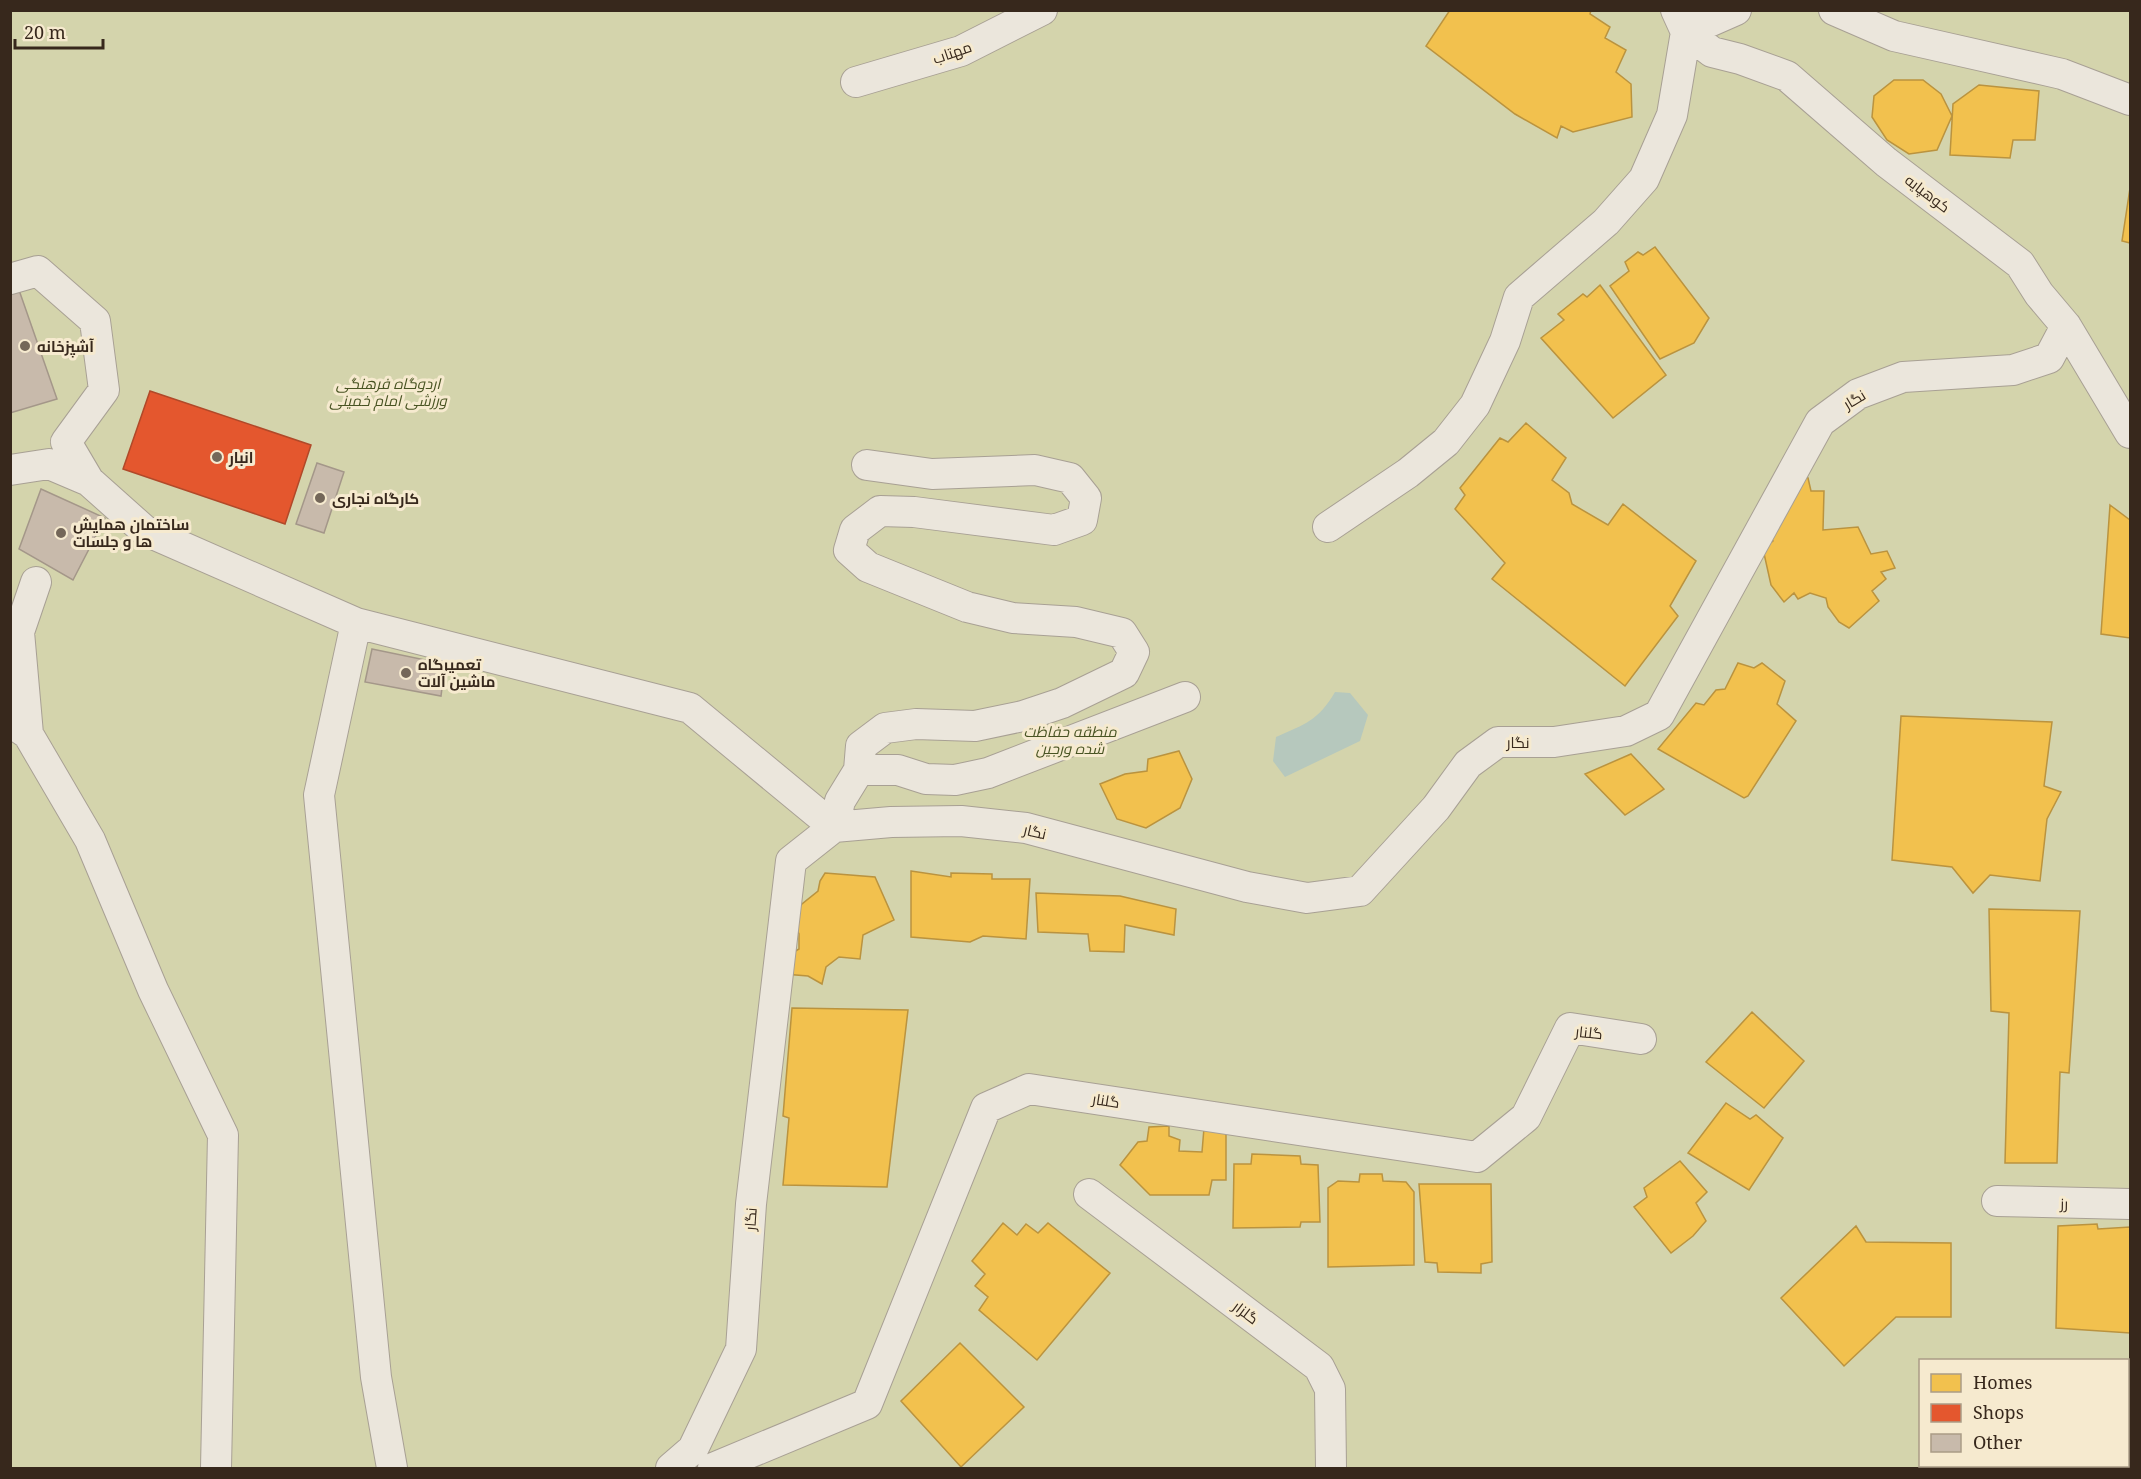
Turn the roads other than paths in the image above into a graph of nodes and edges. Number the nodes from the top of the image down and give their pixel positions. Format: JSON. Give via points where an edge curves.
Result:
{"nodes":[{"id":1,"x":1042,"y":10,"type":"edge"},
{"id":2,"x":1736,"y":10,"type":"edge"},
{"id":3,"x":1834,"y":10,"type":"edge"},
{"id":4,"x":1681,"y":21,"type":"edge"},
{"id":5,"x":856,"y":82,"type":"dead end"},
{"id":6,"x":2130,"y":100,"type":"edge"},
{"id":7,"x":10,"y":279,"type":"edge"},
{"id":8,"x":2066,"y":326,"type":"junction"},
{"id":9,"x":2130,"y":433,"type":"edge"},
{"id":10,"x":867,"y":465,"type":"dead end"},
{"id":11,"x":10,"y":470,"type":"edge"},
{"id":12,"x":89,"y":481,"type":"junction"},
{"id":13,"x":1328,"y":527,"type":"dead end"},
{"id":14,"x":36,"y":582,"type":"dead end"},
{"id":15,"x":356,"y":623,"type":"junction"},
{"id":16,"x":1185,"y":697,"type":"dead end"},
{"id":17,"x":19,"y":728,"type":"edge"},
{"id":18,"x":859,"y":770,"type":"junction"},
{"id":19,"x":834,"y":827,"type":"junction"},
{"id":20,"x":1641,"y":1039,"type":"dead end"},
{"id":21,"x":1089,"y":1194,"type":"dead end"},
{"id":22,"x":1997,"y":1201,"type":"dead end"},
{"id":23,"x":2130,"y":1204,"type":"edge"},
{"id":24,"x":216,"y":1468,"type":"edge"},
{"id":25,"x":392,"y":1468,"type":"edge"},
{"id":26,"x":671,"y":1468,"type":"edge"},
{"id":27,"x":713,"y":1468,"type":"edge"},
{"id":28,"x":1331,"y":1468,"type":"edge"}],
"edges":[{"from":1,"to":5,"type":"street","name":"مهتاب","via":[[961,51]]},
{"from":2,"to":4,"type":"street"},
{"from":3,"to":6,"type":"street","via":[[1893,36],[2062,74]]},
{"from":4,"to":8,"type":"street","name":"کوهپایه","via":[[1712,52],[1787,76],[1886,162],[2020,264]]},
{"from":4,"to":13,"type":"street","via":[[1672,115],[1644,179],[1606,222],[1519,297],[1505,341],[1475,405],[1446,441],[1408,473]]},
{"from":7,"to":12,"type":"street","via":[[38,271],[95,321],[104,390],[66,442]]},
{"from":8,"to":9,"type":"street","name":"کوهپایه"},
{"from":8,"to":19,"type":"street","name":"نگار","via":[[2049,358],[2013,370],[1903,377],[1858,394],[1820,422],[1659,715],[1626,731],[1554,742],[1498,742],[1468,764],[1436,808],[1360,891],[1307,898],[1247,887],[1016,827],[961,821]]},
{"from":10,"to":18,"type":"street","via":[[933,474],[1035,471],[1070,478],[1086,498],[1082,520],[1054,530],[880,511],[855,530],[849,550],[868,567],[967,607],[1013,618],[1076,622],[1122,633],[1134,652],[1124,673],[1023,717],[975,726],[916,724],[885,728],[861,746]]},
{"from":11,"to":12,"type":"street","via":[[49,464]]},
{"from":12,"to":15,"type":"street","via":[[144,530]]},
{"from":14,"to":17,"type":"street","via":[[19,632]]},
{"from":15,"to":19,"type":"street","via":[[690,708]]},
{"from":15,"to":25,"type":"street","via":[[319,795],[376,1377]]},
{"from":16,"to":18,"type":"street","via":[[988,773],[955,780],[927,779],[898,770]]},
{"from":17,"to":24,"type":"street","via":[[90,840],[153,990],[223,1135]]},
{"from":18,"to":19,"type":"street","via":[[840,801]]},
{"from":19,"to":26,"type":"street","name":"نگار","via":[[791,861],[751,1204],[741,1349],[693,1449]]},
{"from":20,"to":27,"type":"street","name":"گلنار","via":[[1570,1028],[1526,1117],[1477,1157],[1029,1089],[986,1108],[867,1404]]},
{"from":21,"to":28,"type":"street","name":"گلزار","via":[[1319,1367],[1330,1389]]},
{"from":22,"to":23,"type":"street","name":"رز"}]}
